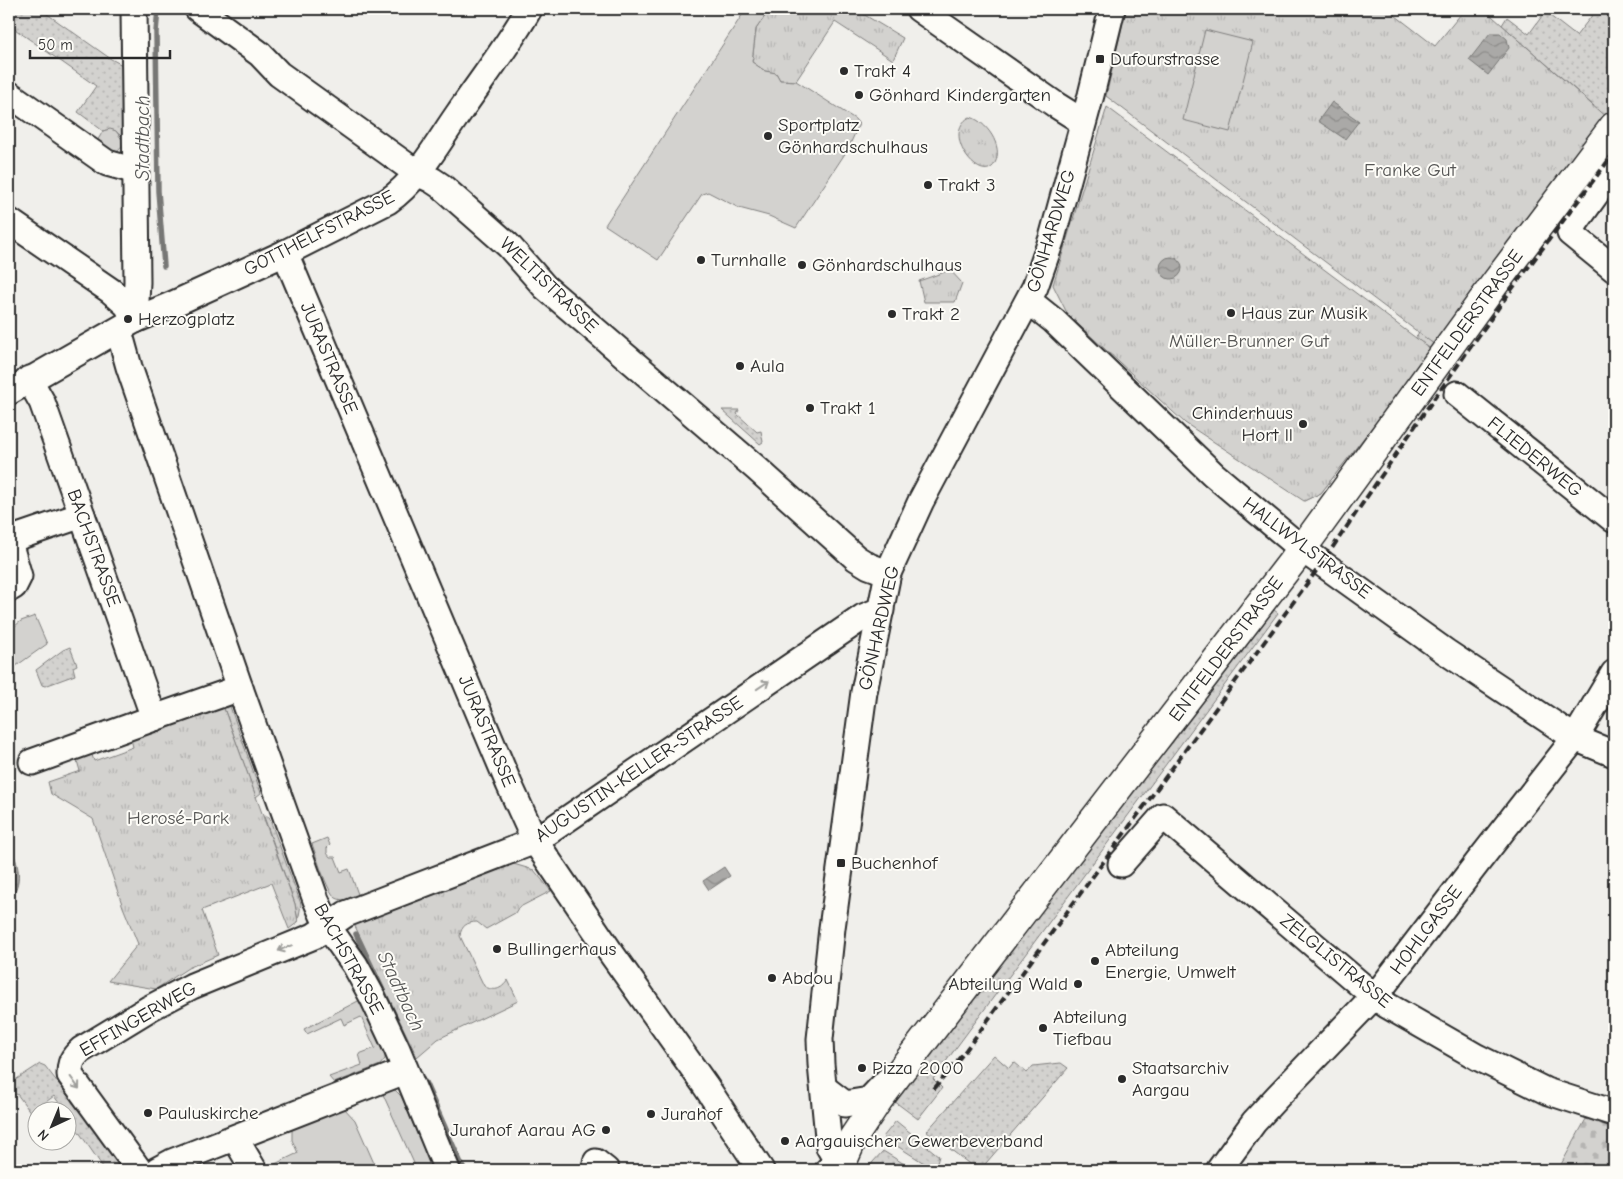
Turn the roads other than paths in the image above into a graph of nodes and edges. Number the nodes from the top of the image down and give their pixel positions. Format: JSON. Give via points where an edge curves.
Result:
{"nodes":[{"id":1,"x":134,"y":9,"type":"edge"},
{"id":2,"x":198,"y":9,"type":"edge"},
{"id":3,"x":919,"y":9,"type":"edge"},
{"id":4,"x":1112,"y":9,"type":"edge"},
{"id":5,"x":526,"y":10,"type":"edge"},
{"id":6,"x":9,"y":94,"type":"edge"},
{"id":7,"x":1083,"y":122,"type":"junction"},
{"id":8,"x":1614,"y":126,"type":"edge"},
{"id":9,"x":1614,"y":169,"type":"edge"},
{"id":10,"x":136,"y":171,"type":"junction"},
{"id":11,"x":417,"y":173,"type":"junction"},
{"id":12,"x":9,"y":221,"type":"edge"},
{"id":13,"x":284,"y":253,"type":"junction"},
{"id":14,"x":1614,"y":269,"type":"edge"},
{"id":15,"x":1029,"y":301,"type":"junction"},
{"id":16,"x":127,"y":325,"type":"junction"},
{"id":17,"x":19,"y":386,"type":"edge"},
{"id":18,"x":1457,"y":394,"type":"dead end"},
{"id":19,"x":82,"y":515,"type":"junction"},
{"id":20,"x":1614,"y":520,"type":"edge"},
{"id":21,"x":9,"y":541,"type":"edge"},
{"id":22,"x":1302,"y":549,"type":"junction"},
{"id":23,"x":888,"y":573,"type":"junction"},
{"id":24,"x":9,"y":589,"type":"edge"},
{"id":25,"x":881,"y":610,"type":"junction"},
{"id":26,"x":1614,"y":673,"type":"edge"},
{"id":27,"x":240,"y":688,"type":"junction"},
{"id":28,"x":154,"y":718,"type":"junction"},
{"id":29,"x":1575,"y":738,"type":"junction"},
{"id":30,"x":1614,"y":754,"type":"edge"},
{"id":31,"x":32,"y":762,"type":"dead end"},
{"id":32,"x":535,"y":841,"type":"junction"},
{"id":33,"x":1121,"y":864,"type":"dead end"},
{"id":34,"x":328,"y":927,"type":"junction"},
{"id":35,"x":1375,"y":997,"type":"junction"},
{"id":36,"x":405,"y":1071,"type":"junction"},
{"id":37,"x":899,"y":1073,"type":"junction"},
{"id":38,"x":824,"y":1088,"type":"junction"},
{"id":39,"x":1614,"y":1113,"type":"edge"},
{"id":40,"x":235,"y":1138,"type":"junction"},
{"id":41,"x":836,"y":1169,"type":"edge"},
{"id":42,"x":139,"y":1170,"type":"edge"},
{"id":43,"x":157,"y":1170,"type":"edge"},
{"id":44,"x":254,"y":1170,"type":"edge"},
{"id":45,"x":446,"y":1170,"type":"edge"},
{"id":46,"x":760,"y":1170,"type":"edge"},
{"id":47,"x":1219,"y":1170,"type":"edge"}],
"edges":[{"from":1,"to":10,"type":"street"},
{"from":2,"to":11,"type":"street","name":"WELTISTRASSE","via":[[260,54],[279,74]]},
{"from":3,"to":7,"type":"street"},
{"from":4,"to":7,"type":"street","name":"GÖNHARDWEG"},
{"from":5,"to":11,"type":"street","name":"GOTTHELFSTRASSE","via":[[511,39]]},
{"from":6,"to":10,"type":"street","via":[[107,163]]},
{"from":7,"to":15,"type":"street","name":"GÖNHARDWEG","via":[[1052,238]]},
{"from":8,"to":22,"type":"main road","name":"ENTFELDERSTRASSE"},
{"from":9,"to":14,"type":"street","via":[[1570,233]]},
{"from":10,"to":16,"type":"street","via":[[137,282]]},
{"from":11,"to":13,"type":"street","name":"GOTTHELFSTRASSE","via":[[400,193],[388,201]]},
{"from":11,"to":23,"type":"street","name":"WELTISTRASSE","via":[[451,195],[508,246],[546,286],[856,558]]},
{"from":12,"to":16,"type":"street","via":[[127,305]]},
{"from":13,"to":16,"type":"street","name":"GOTTHELFSTRASSE"},
{"from":13,"to":32,"type":"street","name":"JURASTRASSE"},
{"from":15,"to":22,"type":"street","name":"HALLWYLSTRASSE","via":[[1054,320],[1213,474]]},
{"from":15,"to":23,"type":"street","name":"GÖNHARDWEG","via":[[921,501]]},
{"from":16,"to":17,"type":"street"},
{"from":16,"to":27,"type":"street","name":"BACHSTRASSE","via":[[130,367]]},
{"from":17,"to":19,"type":"street","name":"BACHSTRASSE","via":[[42,402]]},
{"from":18,"to":20,"type":"street","name":"FLIEDERWEG"},
{"from":19,"to":21,"type":"street"},
{"from":19,"to":28,"type":"street","name":"BACHSTRASSE"},
{"from":21,"to":24,"type":"street","via":[[19,576]]},
{"from":22,"to":29,"type":"street","name":"HALLWYLSTRASSE","via":[[1452,656]]},
{"from":22,"to":37,"type":"main road","name":"ENTFELDERSTRASSE"},
{"from":23,"to":25,"type":"street","name":"GÖNHARDWEG"},
{"from":32,"to":25,"type":"street","name":"AUGUSTIN-KELLER-STRASSE","one_way":true,"via":[[862,617]]},
{"from":25,"to":38,"type":"street","name":"GÖNHARDWEG","via":[[864,692],[832,928],[820,1039]]},
{"from":26,"to":29,"type":"street","name":"HOHLGASSE"},
{"from":27,"to":28,"type":"street"},
{"from":27,"to":34,"type":"street","name":"BACHSTRASSE"},
{"from":28,"to":31,"type":"street"},
{"from":29,"to":30,"type":"street","name":"HALLWYLSTRASSE"},
{"from":29,"to":35,"type":"street","name":"HOHLGASSE"},
{"from":32,"to":34,"type":"street","name":"AUGUSTIN-KELLER-STRASSE","via":[[346,914]]},
{"from":32,"to":46,"type":"street","name":"JURASTRASSE","via":[[705,1085]]},
{"from":33,"to":35,"type":"street","name":"ZELGLISTRASSE","via":[[1162,816]]},
{"from":34,"to":36,"type":"street","name":"BACHSTRASSE","via":[[373,998]]},
{"from":34,"to":42,"type":"street","name":"EFFINGERWEG","one_way":true,"via":[[314,936],[192,986],[141,1013],[73,1057],[70,1075]]},
{"from":35,"to":39,"type":"street","name":"ZELGLISTRASSE","via":[[1477,1057],[1546,1091]]},
{"from":35,"to":47,"type":"street","name":"HOHLGASSE","via":[[1254,1122]]},
{"from":36,"to":40,"type":"street"},
{"from":36,"to":45,"type":"street","name":"BACHSTRASSE"},
{"from":37,"to":38,"type":"street","via":[[869,1100],[845,1104]]},
{"from":37,"to":41,"type":"main road","name":"ENTFELDERSTRASSE","via":[[858,1129]]},
{"from":38,"to":41,"type":"street","name":"GÖNHARDWEG","via":[[829,1147]]},
{"from":40,"to":43,"type":"street"},
{"from":40,"to":44,"type":"street"}]}
